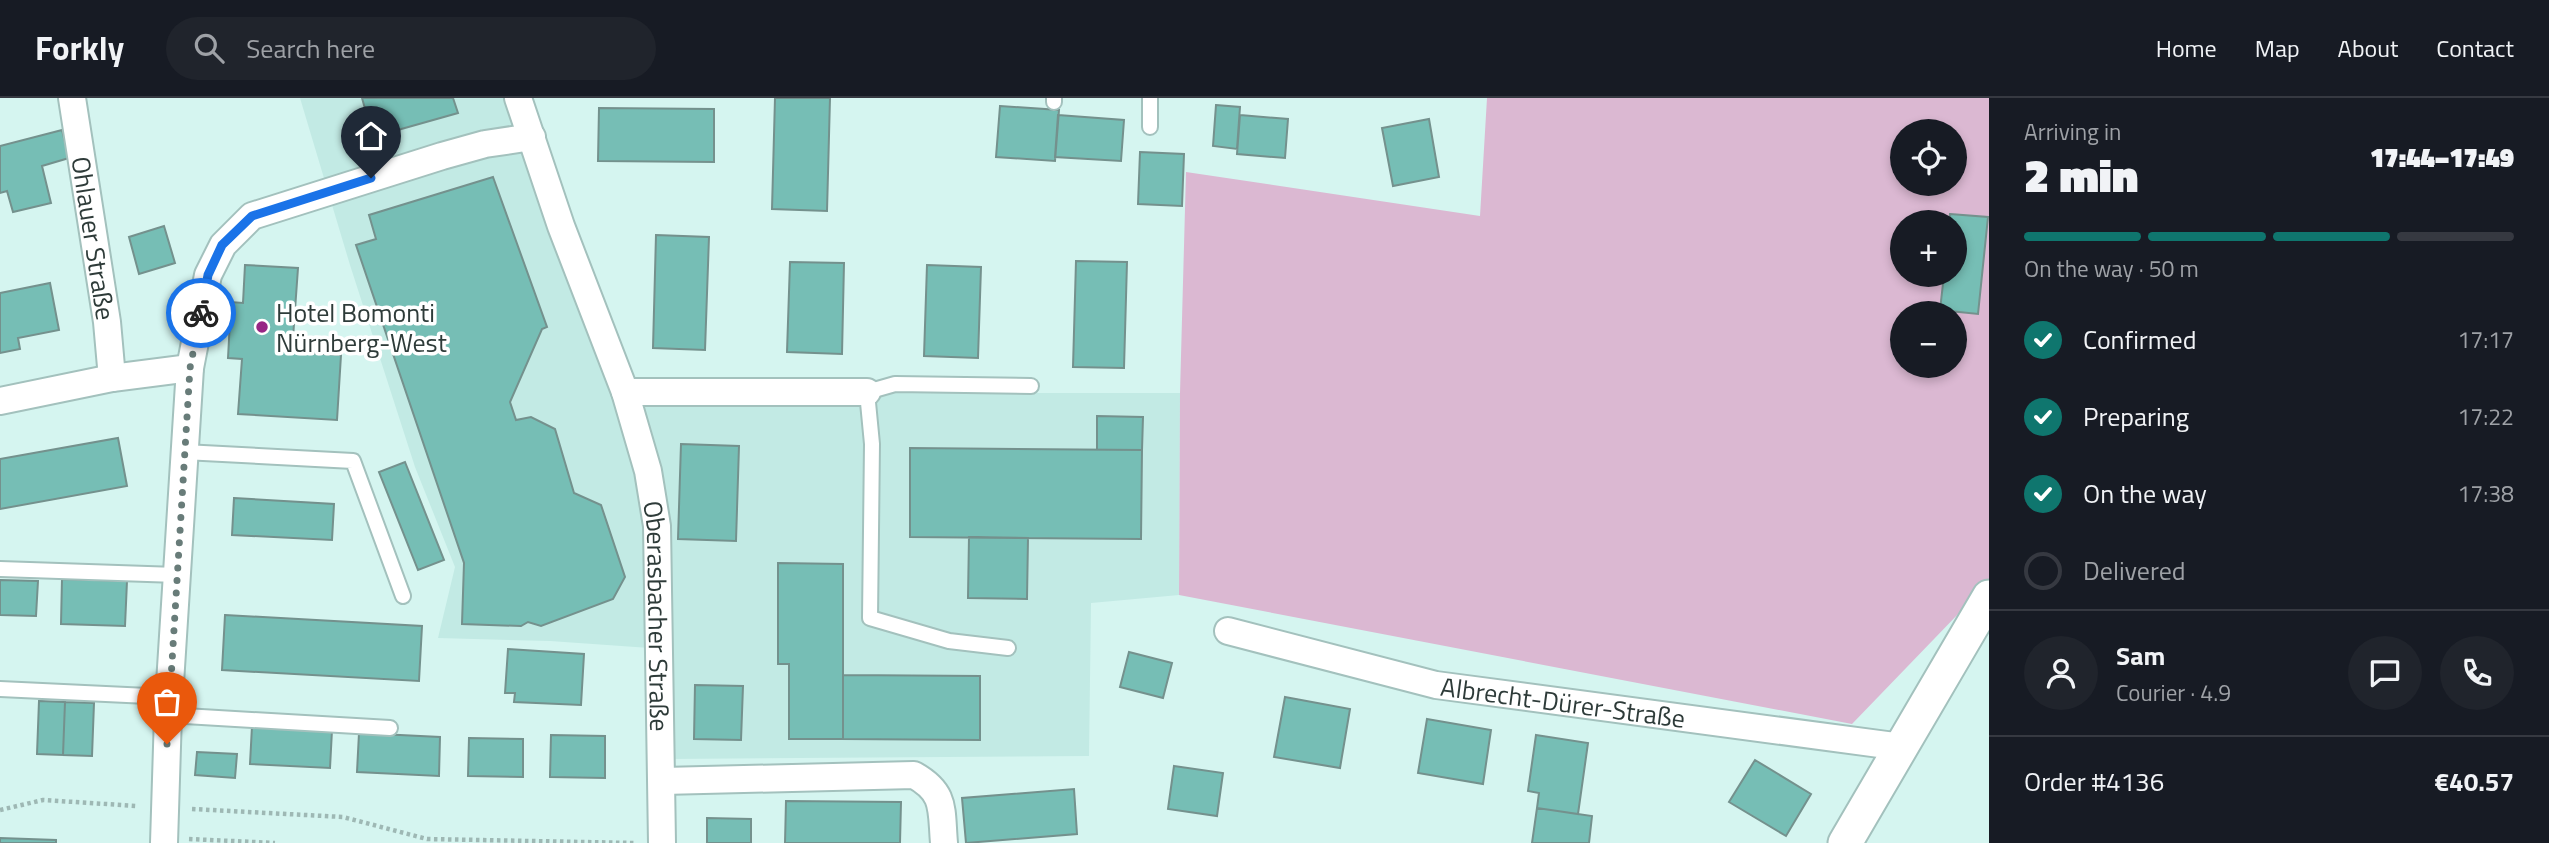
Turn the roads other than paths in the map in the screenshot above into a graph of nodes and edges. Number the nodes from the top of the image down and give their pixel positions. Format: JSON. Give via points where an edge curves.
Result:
{"nodes":[{"id":1,"x":72,"y":98,"type":"edge"},
{"id":2,"x":518,"y":98,"type":"edge"},
{"id":3,"x":1150,"y":98,"type":"edge"},
{"id":4,"x":1150,"y":127,"type":"dead end"},
{"id":5,"x":532,"y":137,"type":"junction"},
{"id":6,"x":190,"y":368,"type":"junction"},
{"id":7,"x":111,"y":378,"type":"junction"},
{"id":8,"x":1031,"y":386,"type":"dead end"},
{"id":9,"x":625,"y":392,"type":"junction"},
{"id":10,"x":867,"y":392,"type":"junction"},
{"id":11,"x":0,"y":401,"type":"edge"},
{"id":12,"x":184,"y":452,"type":"junction"},
{"id":13,"x":0,"y":569,"type":"edge"},
{"id":14,"x":177,"y":575,"type":"junction"},
{"id":15,"x":403,"y":596,"type":"dead end"},
{"id":16,"x":1984,"y":615,"type":"edge"},
{"id":17,"x":1228,"y":631,"type":"dead end"},
{"id":18,"x":1008,"y":648,"type":"dead end"},
{"id":19,"x":0,"y":689,"type":"edge"},
{"id":20,"x":168,"y":712,"type":"junction"},
{"id":21,"x":390,"y":728,"type":"dead end"},
{"id":22,"x":1902,"y":747,"type":"junction"},
{"id":23,"x":663,"y":781,"type":"junction"},
{"id":24,"x":164,"y":840,"type":"edge"},
{"id":25,"x":662,"y":843,"type":"edge"},
{"id":26,"x":944,"y":843,"type":"edge"},
{"id":27,"x":1845,"y":843,"type":"edge"}],
"edges":[{"from":1,"to":7,"type":"street","name":"Ohlauer Straße","via":[[103,295]]},
{"from":2,"to":5,"type":"street","name":"Oberasbacher Straße"},
{"from":3,"to":4,"type":"lane"},
{"from":5,"to":6,"type":"street","via":[[442,156],[252,216],[222,245],[208,275]]},
{"from":5,"to":9,"type":"street","name":"Oberasbacher Straße"},
{"from":6,"to":7,"type":"street"},
{"from":6,"to":12,"type":"street"},
{"from":7,"to":11,"type":"street"},
{"from":8,"to":10,"type":"lane","via":[[895,384]]},
{"from":9,"to":10,"type":"street"},
{"from":9,"to":23,"type":"street","name":"Oberasbacher Straße","via":[[648,471],[657,526]]},
{"from":10,"to":18,"type":"lane","via":[[872,444],[870,618],[948,640]]},
{"from":12,"to":14,"type":"street"},
{"from":12,"to":15,"type":"lane","via":[[353,461]]},
{"from":13,"to":14,"type":"lane"},
{"from":14,"to":20,"type":"street"},
{"from":16,"to":22,"type":"street"},
{"from":17,"to":22,"type":"street","name":"Albrecht-Dürer-Straße","via":[[1436,685]]},
{"from":19,"to":20,"type":"lane"},
{"from":20,"to":21,"type":"lane"},
{"from":20,"to":24,"type":"street"},
{"from":22,"to":27,"type":"street"},
{"from":23,"to":25,"type":"street","name":"Oberasbacher Straße"},
{"from":23,"to":26,"type":"street","via":[[914,775],[931,785],[941,803]]}]}
